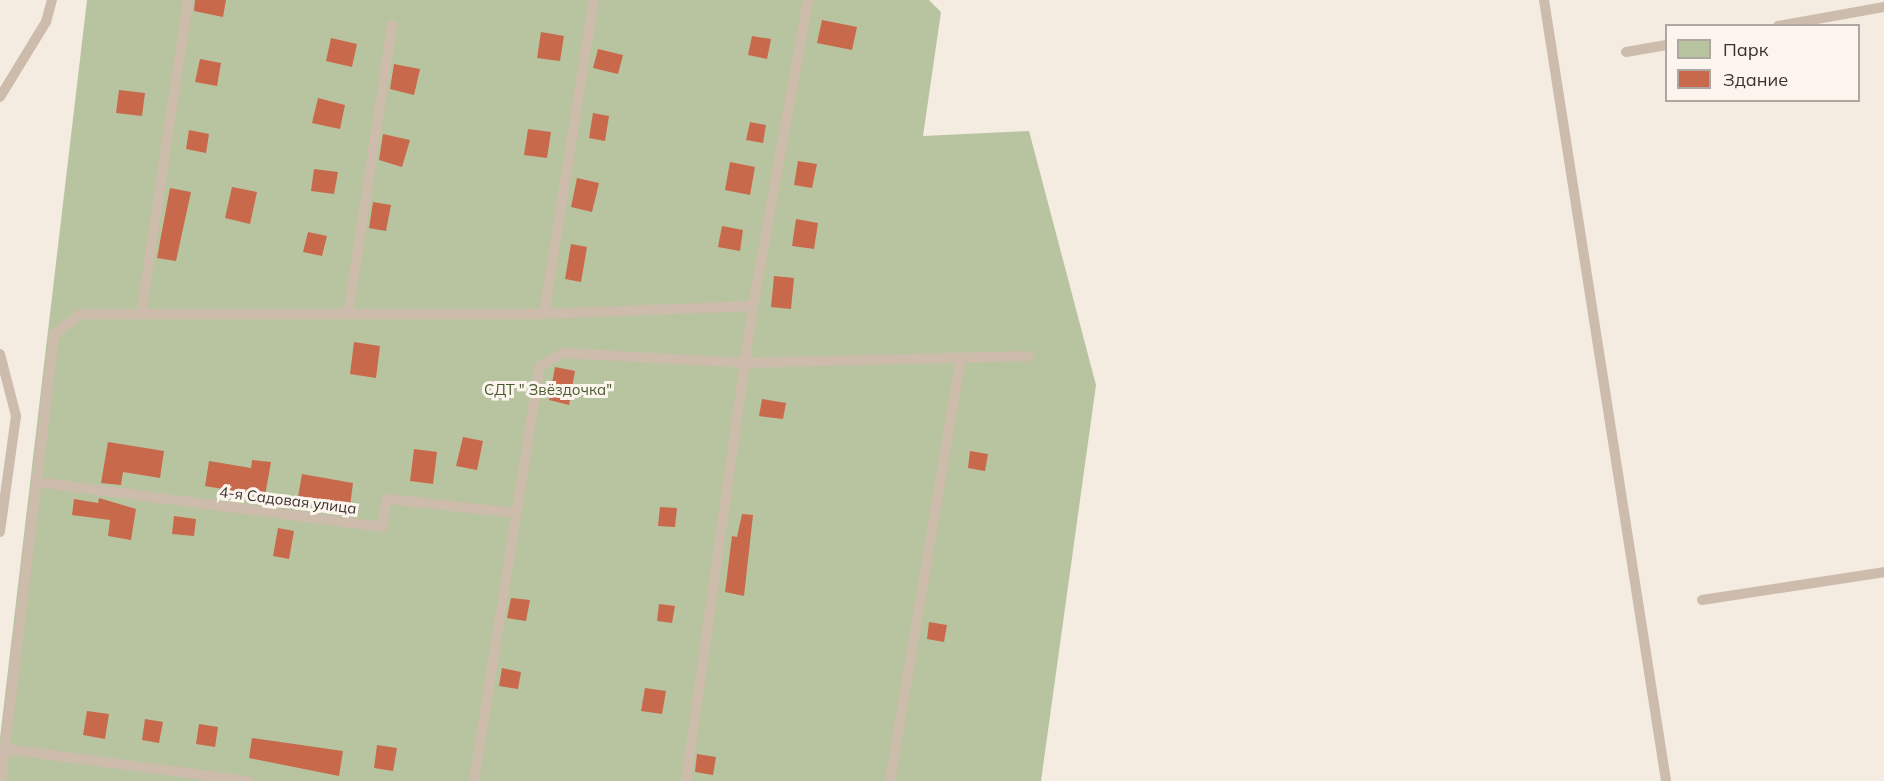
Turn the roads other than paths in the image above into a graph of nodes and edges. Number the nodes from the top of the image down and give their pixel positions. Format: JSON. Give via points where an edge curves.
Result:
{"nodes":[{"id":1,"x":52,"y":0,"type":"edge"},
{"id":2,"x":188,"y":0,"type":"edge"},
{"id":3,"x":594,"y":0,"type":"edge"},
{"id":4,"x":808,"y":0,"type":"edge"},
{"id":5,"x":1544,"y":0,"type":"edge"},
{"id":6,"x":1884,"y":7,"type":"edge"},
{"id":7,"x":1789,"y":24,"type":"edge"},
{"id":8,"x":392,"y":25,"type":"dead end"},
{"id":9,"x":1665,"y":45,"type":"edge"},
{"id":10,"x":1626,"y":52,"type":"dead end"},
{"id":11,"x":0,"y":97,"type":"edge"},
{"id":12,"x":753,"y":306,"type":"junction"},
{"id":13,"x":348,"y":314,"type":"junction"},
{"id":14,"x":544,"y":314,"type":"junction"},
{"id":15,"x":141,"y":315,"type":"junction"},
{"id":16,"x":0,"y":354,"type":"edge"},
{"id":17,"x":1029,"y":356,"type":"dead end"},
{"id":18,"x":961,"y":358,"type":"junction"},
{"id":19,"x":745,"y":363,"type":"junction"},
{"id":20,"x":36,"y":482,"type":"junction"},
{"id":21,"x":513,"y":513,"type":"junction"},
{"id":22,"x":0,"y":532,"type":"edge"},
{"id":23,"x":1884,"y":572,"type":"edge"},
{"id":24,"x":1702,"y":600,"type":"dead end"},
{"id":25,"x":5,"y":749,"type":"junction"},
{"id":26,"x":1,"y":781,"type":"edge"},
{"id":27,"x":249,"y":781,"type":"edge"},
{"id":28,"x":474,"y":781,"type":"edge"},
{"id":29,"x":686,"y":781,"type":"edge"},
{"id":30,"x":890,"y":781,"type":"edge"},
{"id":31,"x":1666,"y":781,"type":"edge"}],
"edges":[{"from":1,"to":11,"type":"lane","via":[[46,22]]},
{"from":2,"to":15,"type":"lane"},
{"from":3,"to":14,"type":"lane"},
{"from":4,"to":12,"type":"lane"},
{"from":5,"to":31,"type":"lane"},
{"from":6,"to":7,"type":"lane"},
{"from":8,"to":13,"type":"lane"},
{"from":9,"to":10,"type":"lane"},
{"from":12,"to":14,"type":"lane"},
{"from":12,"to":19,"type":"lane"},
{"from":13,"to":14,"type":"lane"},
{"from":13,"to":15,"type":"lane"},
{"from":15,"to":20,"type":"lane","via":[[81,314],[54,334]]},
{"from":16,"to":22,"type":"lane","via":[[16,416]]},
{"from":17,"to":18,"type":"lane"},
{"from":18,"to":19,"type":"lane"},
{"from":18,"to":30,"type":"lane"},
{"from":19,"to":21,"type":"lane","via":[[563,353],[540,366]]},
{"from":19,"to":29,"type":"lane"},
{"from":20,"to":21,"type":"lane","name":"4-я Садовая улица","via":[[382,528],[387,499]]},
{"from":20,"to":25,"type":"lane"},
{"from":21,"to":28,"type":"lane"},
{"from":23,"to":24,"type":"lane"},
{"from":25,"to":26,"type":"lane"},
{"from":25,"to":27,"type":"lane"}]}
